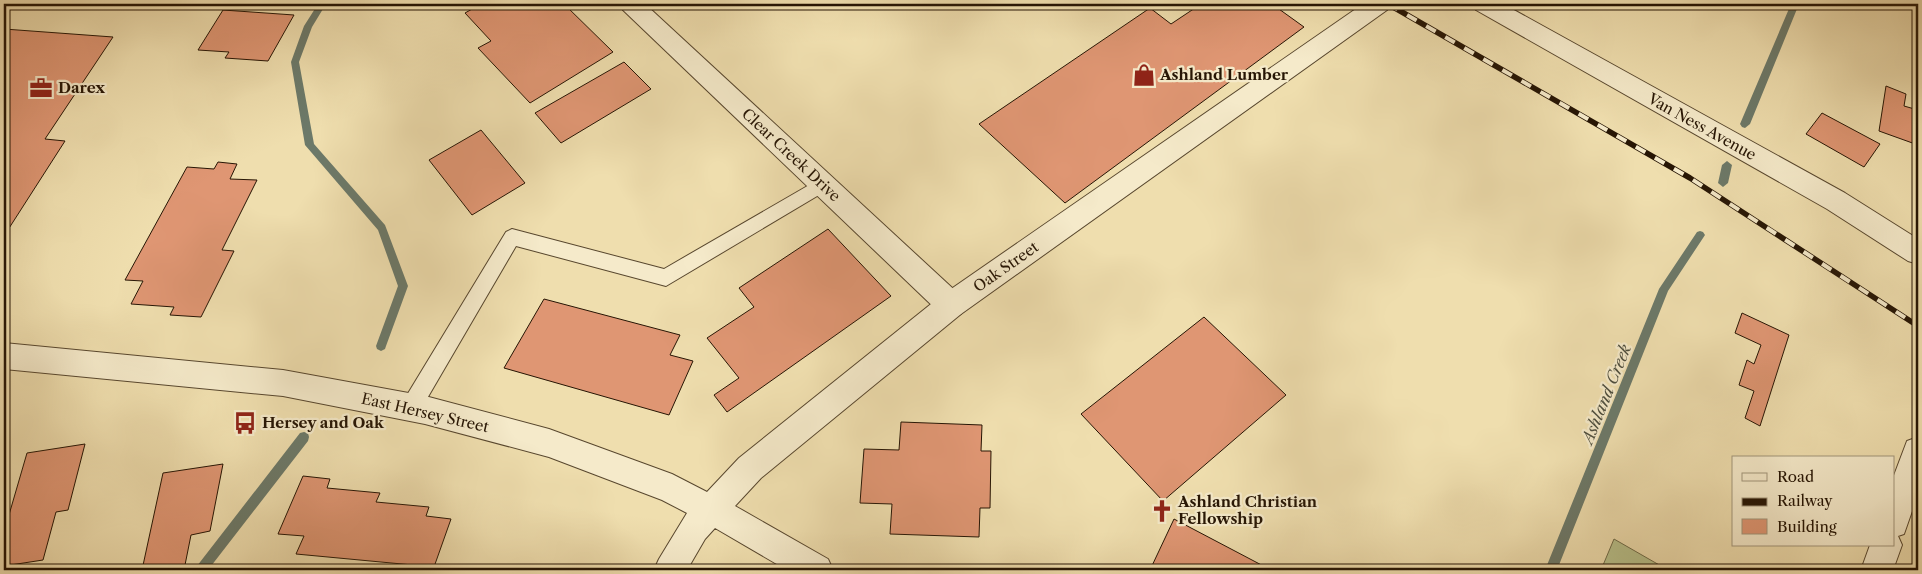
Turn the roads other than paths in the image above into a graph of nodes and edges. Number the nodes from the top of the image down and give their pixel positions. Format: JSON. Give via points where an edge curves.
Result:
{"nodes":[{"id":1,"x":631,"y":4,"type":"edge"},
{"id":2,"x":1379,"y":4,"type":"edge"},
{"id":3,"x":1484,"y":4,"type":"edge"},
{"id":4,"x":822,"y":184,"type":"junction"},
{"id":5,"x":1918,"y":253,"type":"edge"},
{"id":6,"x":951,"y":305,"type":"junction"},
{"id":7,"x":4,"y":356,"type":"edge"},
{"id":8,"x":412,"y":407,"type":"junction"},
{"id":9,"x":1918,"y":451,"type":"edge"},
{"id":10,"x":710,"y":509,"type":"junction"},
{"id":11,"x":1894,"y":521,"type":"edge"},
{"id":12,"x":1886,"y":546,"type":"edge"},
{"id":13,"x":670,"y":570,"type":"edge"},
{"id":14,"x":817,"y":570,"type":"edge"},
{"id":15,"x":1877,"y":570,"type":"edge"}],
"edges":[{"from":1,"to":4,"type":"street","name":"Clear Creek Drive"},
{"from":2,"to":6,"type":"street","name":"Oak Street"},
{"from":3,"to":5,"type":"street","name":"Van Ness Avenue","via":[[1836,201]]},
{"from":4,"to":6,"type":"street","name":"Clear Creek Drive"},
{"from":4,"to":8,"type":"lane","via":[[666,278],[512,236]]},
{"from":6,"to":10,"type":"street","name":"Oak Street","via":[[750,468]]},
{"from":7,"to":8,"type":"street","name":"East Hersey Street","via":[[282,383]]},
{"from":8,"to":10,"type":"street","name":"East Hersey Street","via":[[549,443],[672,490]]},
{"from":9,"to":11,"type":"street"},
{"from":10,"to":13,"type":"street","name":"Oak Street","via":[[694,528]]},
{"from":10,"to":14,"type":"street","name":"East Hersey Street"},
{"from":12,"to":15,"type":"street"}]}
